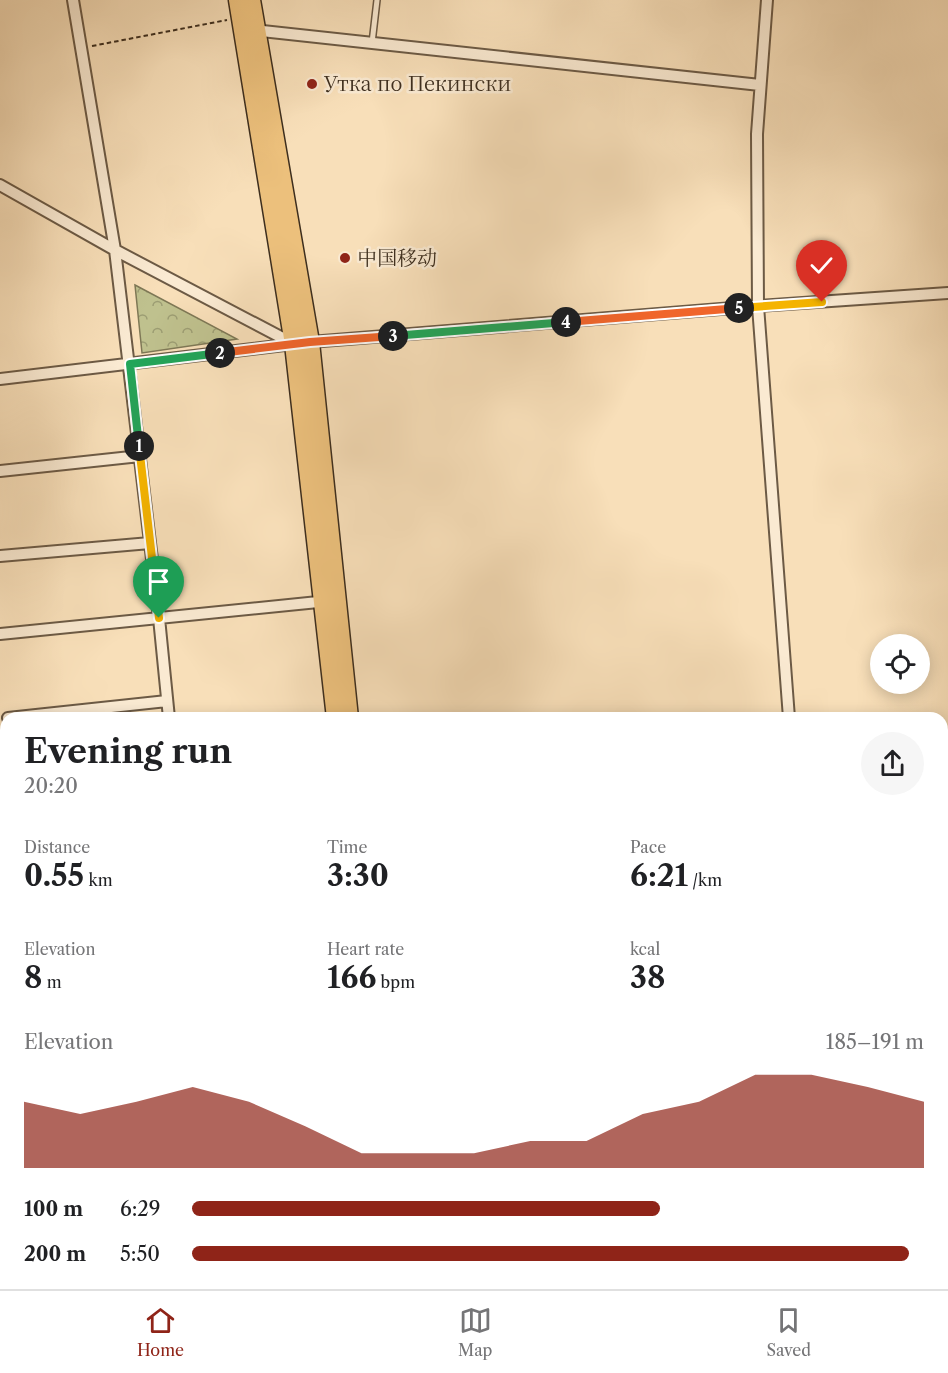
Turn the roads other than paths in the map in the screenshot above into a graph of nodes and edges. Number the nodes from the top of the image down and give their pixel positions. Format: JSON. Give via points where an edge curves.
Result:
{"nodes":[{"id":1,"x":72,"y":0,"type":"edge"},
{"id":2,"x":251,"y":0,"type":"edge"},
{"id":3,"x":377,"y":0,"type":"edge"},
{"id":4,"x":767,"y":0,"type":"edge"},
{"id":5,"x":245,"y":20,"type":"edge"},
{"id":6,"x":372,"y":43,"type":"junction"},
{"id":7,"x":760,"y":85,"type":"junction"},
{"id":8,"x":0,"y":185,"type":"edge"},
{"id":9,"x":115,"y":250,"type":"junction"},
{"id":10,"x":948,"y":293,"type":"edge"},
{"id":11,"x":758,"y":306,"type":"junction"},
{"id":12,"x":302,"y":343,"type":"junction"},
{"id":13,"x":130,"y":364,"type":"junction"},
{"id":14,"x":0,"y":379,"type":"edge"},
{"id":15,"x":140,"y":456,"type":"junction"},
{"id":16,"x":0,"y":471,"type":"edge"},
{"id":17,"x":150,"y":543,"type":"junction"},
{"id":18,"x":0,"y":556,"type":"edge"},
{"id":19,"x":330,"y":601,"type":"junction"},
{"id":20,"x":159,"y":618,"type":"junction"},
{"id":21,"x":0,"y":634,"type":"edge"},
{"id":22,"x":167,"y":701,"type":"junction"},
{"id":23,"x":69,"y":712,"type":"edge"},
{"id":24,"x":168,"y":712,"type":"edge"},
{"id":25,"x":336,"y":712,"type":"edge"},
{"id":26,"x":348,"y":712,"type":"edge"},
{"id":27,"x":789,"y":712,"type":"edge"}],
"edges":[{"from":1,"to":9,"type":"street"},
{"from":2,"to":5,"type":"highway"},
{"from":3,"to":6,"type":"lane"},
{"from":4,"to":7,"type":"street"},
{"from":5,"to":6,"type":"street"},
{"from":5,"to":12,"type":"highway"},
{"from":6,"to":7,"type":"street"},
{"from":7,"to":11,"type":"street"},
{"from":8,"to":9,"type":"street"},
{"from":9,"to":12,"type":"street"},
{"from":9,"to":13,"type":"street"},
{"from":10,"to":11,"type":"street"},
{"from":11,"to":12,"type":"street"},
{"from":11,"to":27,"type":"street"},
{"from":12,"to":13,"type":"street"},
{"from":12,"to":19,"type":"highway"},
{"from":13,"to":14,"type":"street"},
{"from":13,"to":15,"type":"street"},
{"from":15,"to":16,"type":"street"},
{"from":15,"to":17,"type":"street"},
{"from":17,"to":18,"type":"street"},
{"from":17,"to":20,"type":"street"},
{"from":19,"to":20,"type":"street"},
{"from":19,"to":25,"type":"highway"},
{"from":19,"to":26,"type":"highway"},
{"from":20,"to":21,"type":"street"},
{"from":20,"to":22,"type":"street"},
{"from":22,"to":23,"type":"street"},
{"from":22,"to":24,"type":"street"}]}
